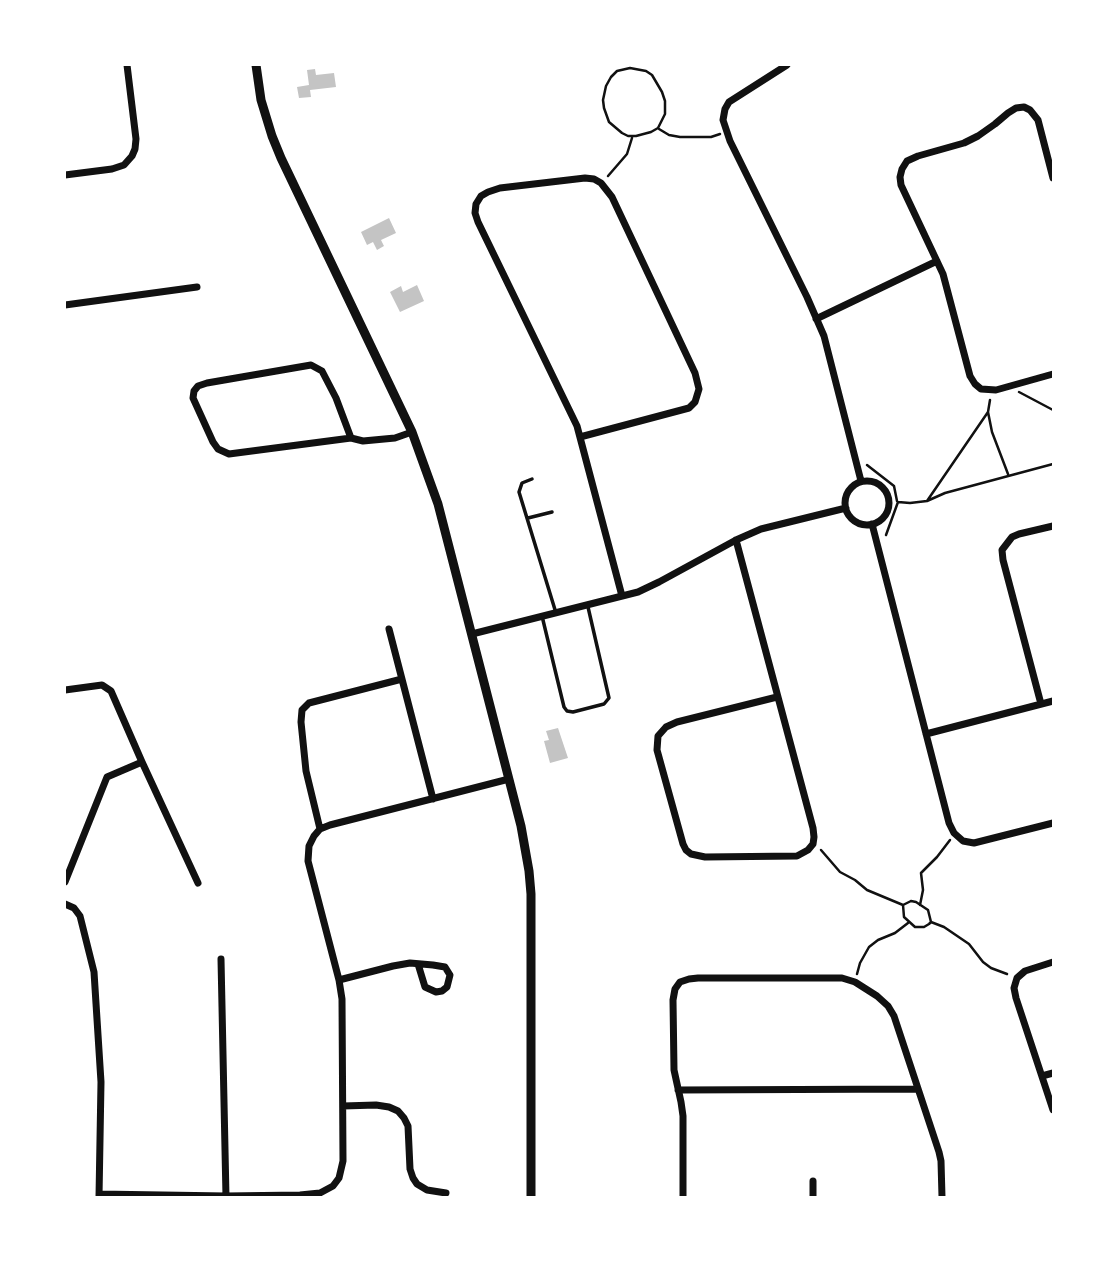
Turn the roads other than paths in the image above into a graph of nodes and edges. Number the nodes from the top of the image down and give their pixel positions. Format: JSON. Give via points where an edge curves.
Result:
{"nodes":[{"id":1,"x":127,"y":65,"type":"edge"},
{"id":2,"x":256,"y":65,"type":"edge"},
{"id":3,"x":787,"y":65,"type":"edge"},
{"id":4,"x":65,"y":175,"type":"edge"},
{"id":5,"x":1053,"y":178,"type":"edge"},
{"id":6,"x":937,"y":261,"type":"junction"},
{"id":7,"x":197,"y":287,"type":"dead end"},
{"id":8,"x":65,"y":298,"type":"edge"},
{"id":9,"x":74,"y":303,"type":"junction"},
{"id":10,"x":65,"y":305,"type":"edge"},
{"id":11,"x":816,"y":319,"type":"junction"},
{"id":12,"x":1053,"y":374,"type":"edge"},
{"id":13,"x":412,"y":432,"type":"junction"},
{"id":14,"x":580,"y":437,"type":"junction"},
{"id":15,"x":351,"y":438,"type":"junction"},
{"id":16,"x":532,"y":479,"type":"dead end"},
{"id":17,"x":861,"y":481,"type":"junction"},
{"id":18,"x":846,"y":508,"type":"junction"},
{"id":19,"x":552,"y":512,"type":"dead end"},
{"id":20,"x":528,"y":519,"type":"junction"},
{"id":21,"x":872,"y":524,"type":"junction"},
{"id":22,"x":1053,"y":526,"type":"edge"},
{"id":23,"x":736,"y":540,"type":"junction"},
{"id":24,"x":622,"y":596,"type":"junction"},
{"id":25,"x":587,"y":605,"type":"junction"},
{"id":26,"x":556,"y":613,"type":"junction"},
{"id":27,"x":542,"y":617,"type":"junction"},
{"id":28,"x":389,"y":629,"type":"dead end"},
{"id":29,"x":472,"y":634,"type":"junction"},
{"id":30,"x":402,"y":679,"type":"junction"},
{"id":31,"x":65,"y":690,"type":"edge"},
{"id":32,"x":777,"y":697,"type":"junction"},
{"id":33,"x":1053,"y":701,"type":"edge"},
{"id":34,"x":1041,"y":704,"type":"junction"},
{"id":35,"x":926,"y":734,"type":"junction"},
{"id":36,"x":142,"y":762,"type":"junction"},
{"id":37,"x":509,"y":779,"type":"junction"},
{"id":38,"x":433,"y":799,"type":"junction"},
{"id":39,"x":1053,"y":823,"type":"edge"},
{"id":40,"x":320,"y":829,"type":"junction"},
{"id":41,"x":65,"y":882,"type":"edge"},
{"id":42,"x":198,"y":883,"type":"dead end"},
{"id":43,"x":65,"y":904,"type":"edge"},
{"id":44,"x":221,"y":959,"type":"dead end"},
{"id":45,"x":1053,"y":962,"type":"edge"},
{"id":46,"x":418,"y":964,"type":"junction"},
{"id":47,"x":339,"y":980,"type":"junction"},
{"id":48,"x":1053,"y":1073,"type":"edge"},
{"id":49,"x":1042,"y":1076,"type":"junction"},
{"id":50,"x":918,"y":1089,"type":"junction"},
{"id":51,"x":678,"y":1090,"type":"junction"},
{"id":52,"x":343,"y":1106,"type":"junction"},
{"id":53,"x":1053,"y":1110,"type":"edge"},
{"id":54,"x":813,"y":1181,"type":"dead end"},
{"id":55,"x":446,"y":1193,"type":"dead end"},
{"id":56,"x":99,"y":1196,"type":"edge"},
{"id":57,"x":226,"y":1197,"type":"edge"},
{"id":58,"x":531,"y":1197,"type":"edge"},
{"id":59,"x":683,"y":1197,"type":"edge"},
{"id":60,"x":813,"y":1197,"type":"edge"},
{"id":61,"x":942,"y":1197,"type":"edge"}],
"edges":[{"from":1,"to":4,"type":"street","via":[[136,139],[132,156],[112,169]]},
{"from":2,"to":13,"type":"street","via":[[261,100],[281,158]]},
{"from":3,"to":11,"type":"street","via":[[729,102],[723,120]]},
{"from":5,"to":6,"type":"street","via":[[1038,120],[1024,107],[1007,113],[978,136],[907,162],[901,185]]},
{"from":6,"to":11,"type":"street"},
{"from":6,"to":12,"type":"street","via":[[975,384],[992,390]]},
{"from":7,"to":9,"type":"street"},
{"from":8,"to":9,"type":"street"},
{"from":9,"to":10,"type":"street"},
{"from":11,"to":17,"type":"street"},
{"from":13,"to":15,"type":"street","via":[[395,438]]},
{"from":13,"to":29,"type":"street","via":[[438,504]]},
{"from":14,"to":14,"type":"street","via":[[475,213],[481,196],[500,188],[585,178],[601,183],[612,197],[695,373],[699,389],[689,408]]},
{"from":14,"to":24,"type":"street"},
{"from":15,"to":15,"type":"street","via":[[229,454],[213,442],[194,391],[207,383],[311,366],[321,371]]},
{"from":16,"to":20,"type":"lane","via":[[518,489]]},
{"from":17,"to":18,"type":"street","via":[[847,493]]},
{"from":17,"to":21,"type":"street","via":[[874,482],[888,496],[885,516]]},
{"from":18,"to":21,"type":"street","via":[[859,523]]},
{"from":18,"to":23,"type":"street","via":[[761,529]]},
{"from":19,"to":20,"type":"lane"},
{"from":20,"to":26,"type":"lane"},
{"from":21,"to":35,"type":"street"},
{"from":22,"to":34,"type":"street","via":[[1012,537],[1002,550]]},
{"from":23,"to":24,"type":"street","via":[[659,582]]},
{"from":23,"to":32,"type":"street"},
{"from":24,"to":25,"type":"street"},
{"from":25,"to":26,"type":"street"},
{"from":25,"to":27,"type":"lane","via":[[609,695],[604,704],[573,712],[565,709]]},
{"from":26,"to":27,"type":"street"},
{"from":27,"to":29,"type":"street"},
{"from":28,"to":30,"type":"street"},
{"from":29,"to":37,"type":"street"},
{"from":30,"to":38,"type":"street"},
{"from":30,"to":40,"type":"street","via":[[309,703],[302,709],[306,771]]},
{"from":31,"to":36,"type":"street","via":[[102,685],[111,691]]},
{"from":32,"to":32,"type":"street","via":[[813,828],[813,844],[797,856],[705,858],[691,854],[682,844],[657,750],[658,736],[670,725]]},
{"from":33,"to":34,"type":"street"},
{"from":34,"to":35,"type":"street"},
{"from":35,"to":39,"type":"street","via":[[949,823],[963,841],[974,843]]},
{"from":36,"to":41,"type":"street","via":[[107,777]]},
{"from":36,"to":42,"type":"street"},
{"from":37,"to":38,"type":"street"},
{"from":37,"to":58,"type":"street","via":[[531,894]]},
{"from":38,"to":40,"type":"street"},
{"from":40,"to":47,"type":"street","via":[[309,846],[308,860]]},
{"from":43,"to":56,"type":"street","via":[[80,916],[94,972],[101,1082]]},
{"from":44,"to":57,"type":"street"},
{"from":45,"to":49,"type":"street","via":[[1025,971],[1014,988]]},
{"from":46,"to":46,"type":"street","via":[[445,967],[450,975],[447,987],[436,992],[425,987]]},
{"from":46,"to":47,"type":"street"},
{"from":47,"to":52,"type":"street"},
{"from":48,"to":49,"type":"street"},
{"from":49,"to":53,"type":"street"},
{"from":50,"to":51,"type":"street"},
{"from":50,"to":51,"type":"street","via":[[894,1016],[877,996],[855,982],[842,978],[698,978],[680,982],[673,1000]]},
{"from":50,"to":61,"type":"street","via":[[941,1161]]},
{"from":51,"to":59,"type":"street"},
{"from":52,"to":55,"type":"street","via":[[376,1105],[398,1111],[408,1125],[413,1178],[427,1190]]},
{"from":52,"to":57,"type":"street","via":[[343,1161],[333,1186],[320,1193]]},
{"from":54,"to":60,"type":"street"},
{"from":56,"to":57,"type":"street"}]}
